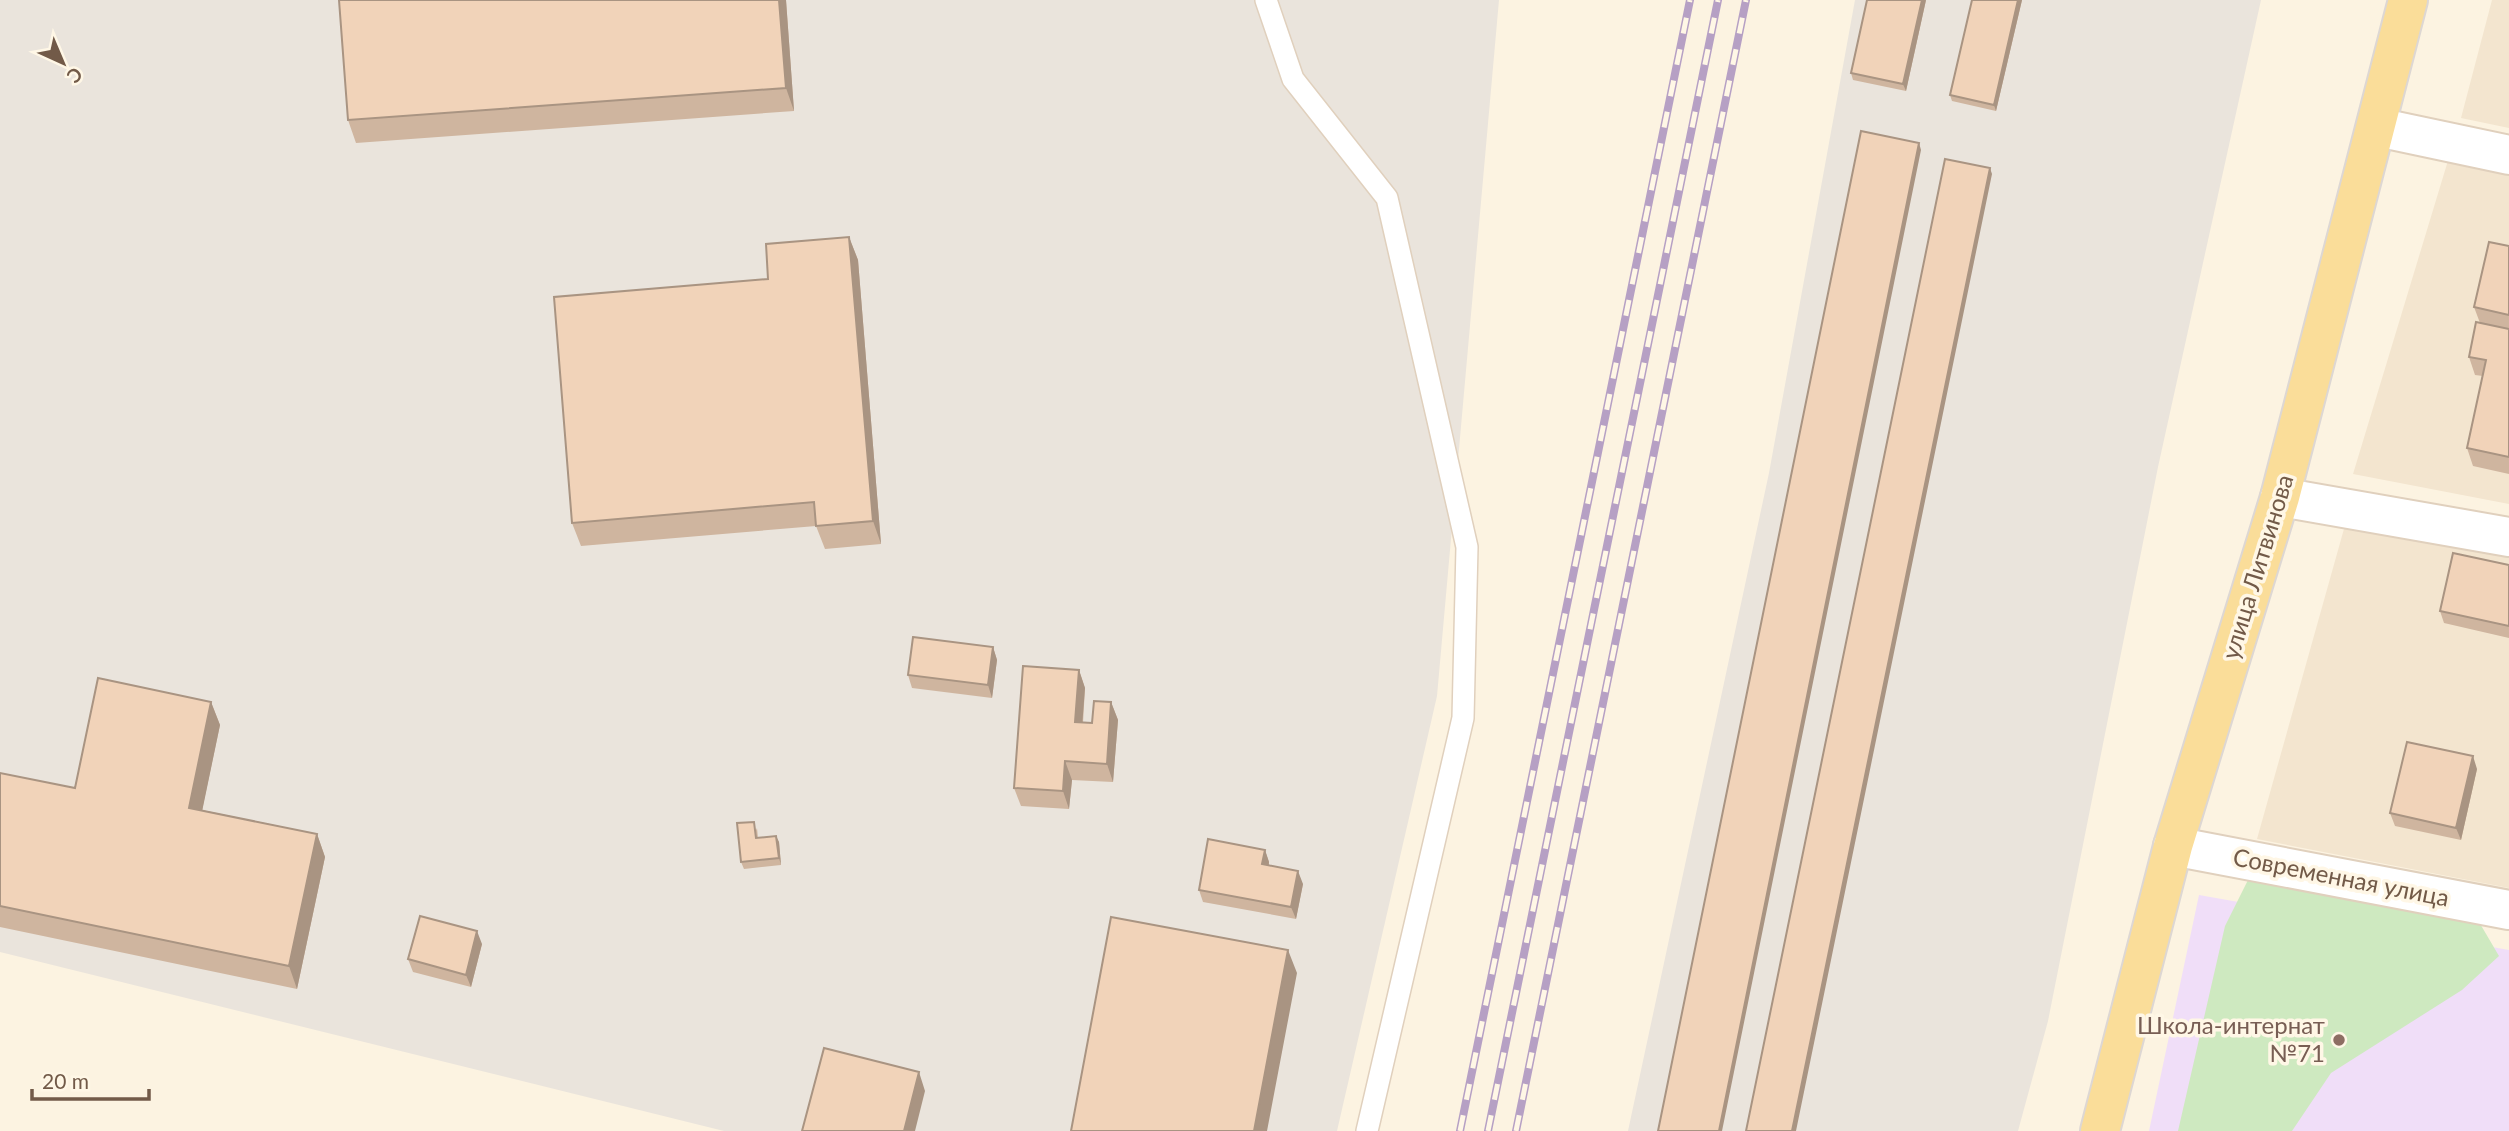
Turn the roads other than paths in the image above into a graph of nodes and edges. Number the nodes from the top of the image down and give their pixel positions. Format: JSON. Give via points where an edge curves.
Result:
{"nodes":[{"id":1,"x":1266,"y":0,"type":"edge"},
{"id":2,"x":2408,"y":0,"type":"edge"},
{"id":3,"x":2377,"y":127,"type":"junction"},
{"id":4,"x":2509,"y":155,"type":"edge"},
{"id":5,"x":2280,"y":497,"type":"junction"},
{"id":6,"x":2509,"y":537,"type":"edge"},
{"id":7,"x":2173,"y":846,"type":"junction"},
{"id":8,"x":2509,"y":910,"type":"edge"},
{"id":9,"x":1367,"y":1131,"type":"edge"},
{"id":10,"x":2100,"y":1131,"type":"edge"}],
"edges":[{"from":1,"to":9,"type":"lane","via":[[1293,79],[1387,198],[1467,547],[1463,718]]},
{"from":2,"to":3,"type":"main road","name":"улица Литвинова"},
{"from":3,"to":4,"type":"street"},
{"from":3,"to":5,"type":"main road","name":"улица Литвинова"},
{"from":5,"to":6,"type":"street"},
{"from":5,"to":7,"type":"main road","name":"улица Литвинова"},
{"from":7,"to":8,"type":"street","name":"Современная улица"},
{"from":7,"to":10,"type":"main road","name":"улица Литвинова"}]}
